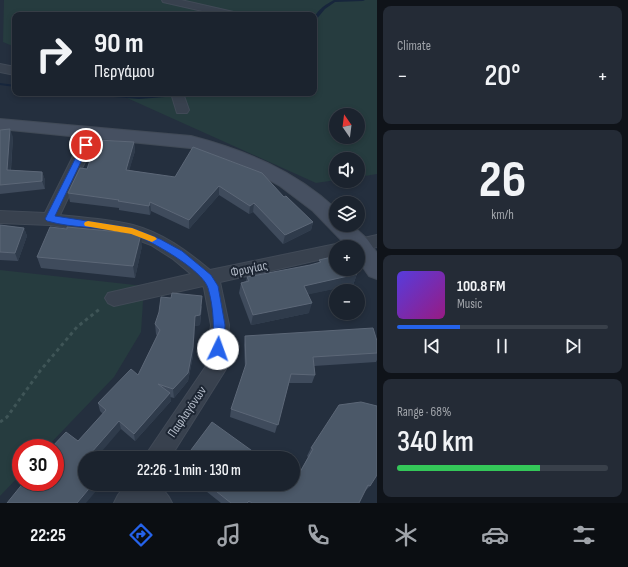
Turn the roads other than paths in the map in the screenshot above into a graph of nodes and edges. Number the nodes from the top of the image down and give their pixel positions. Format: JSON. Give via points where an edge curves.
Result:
{"nodes":[{"id":1,"x":167,"y":0,"type":"edge"},
{"id":2,"x":221,"y":12,"type":"edge"},
{"id":3,"x":0,"y":68,"type":"edge"},
{"id":4,"x":12,"y":70,"type":"edge"},
{"id":5,"x":178,"y":96,"type":"edge"},
{"id":6,"x":182,"y":110,"type":"dead end"},
{"id":7,"x":0,"y":124,"type":"edge"},
{"id":8,"x":92,"y":132,"type":"junction"},
{"id":9,"x":329,"y":215,"type":"edge"},
{"id":10,"x":0,"y":217,"type":"edge"},
{"id":11,"x":50,"y":219,"type":"junction"},
{"id":12,"x":347,"y":232,"type":"edge"},
{"id":13,"x":357,"y":240,"type":"edge"},
{"id":14,"x":365,"y":249,"type":"edge"},
{"id":15,"x":329,"y":252,"type":"edge"},
{"id":16,"x":377,"y":270,"type":"edge"},
{"id":17,"x":207,"y":278,"type":"junction"},
{"id":18,"x":114,"y":298,"type":"road end"},
{"id":19,"x":162,"y":451,"type":"edge"},
{"id":20,"x":134,"y":491,"type":"edge"},
{"id":21,"x":160,"y":503,"type":"edge"}],
"edges":[{"from":1,"to":2,"type":"street"},
{"from":3,"to":4,"type":"street"},
{"from":5,"to":6,"type":"street"},
{"from":7,"to":8,"type":"street"},
{"from":8,"to":9,"type":"street","via":[[190,142],[226,151],[294,185]]},
{"from":8,"to":11,"type":"street"},
{"from":10,"to":11,"type":"street","name":"Παφλαγόνων"},
{"from":11,"to":17,"type":"street","name":"Παφλαγόνων","via":[[132,231],[157,241],[179,254]]},
{"from":12,"to":13,"type":"street"},
{"from":14,"to":16,"type":"street"},
{"from":15,"to":17,"type":"street","name":"Φρυγίας"},
{"from":17,"to":18,"type":"street","name":"Φρυγίας"},
{"from":17,"to":19,"type":"street","name":"Παφλαγόνων","via":[[213,286],[220,325],[216,369]]},
{"from":20,"to":21,"type":"street"}]}
